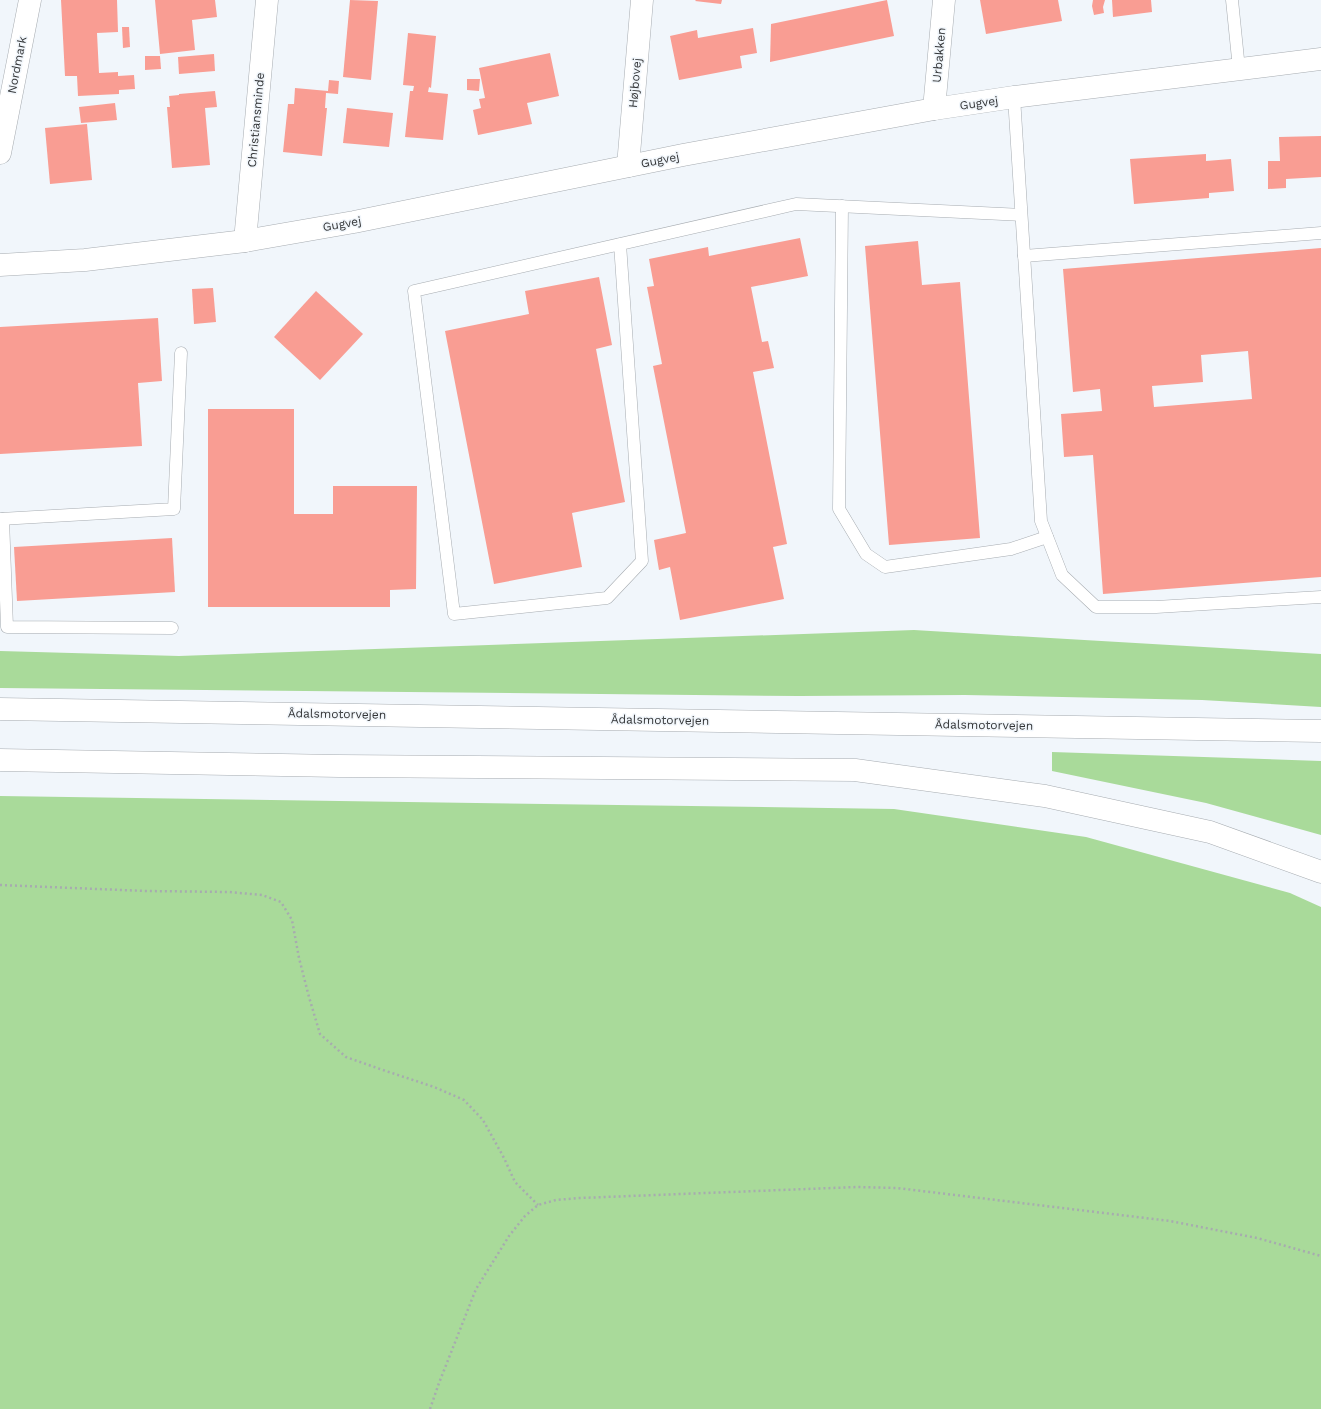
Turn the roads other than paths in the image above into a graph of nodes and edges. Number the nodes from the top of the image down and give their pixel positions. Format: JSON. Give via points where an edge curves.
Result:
{"nodes":[{"id":1,"x":30,"y":0,"type":"edge"},
{"id":2,"x":266,"y":0,"type":"edge"},
{"id":3,"x":642,"y":0,"type":"edge"},
{"id":4,"x":944,"y":0,"type":"edge"},
{"id":5,"x":1232,"y":0,"type":"edge"},
{"id":6,"x":1321,"y":59,"type":"edge"},
{"id":7,"x":1239,"y":69,"type":"junction"},
{"id":8,"x":1014,"y":97,"type":"junction"},
{"id":9,"x":934,"y":109,"type":"junction"},
{"id":10,"x":0,"y":153,"type":"edge"},
{"id":11,"x":628,"y":166,"type":"junction"},
{"id":12,"x":842,"y":206,"type":"junction"},
{"id":13,"x":1021,"y":215,"type":"junction"},
{"id":14,"x":1321,"y":233,"type":"edge"},
{"id":15,"x":245,"y":241,"type":"junction"},
{"id":16,"x":620,"y":244,"type":"junction"},
{"id":17,"x":1024,"y":256,"type":"junction"},
{"id":18,"x":0,"y":265,"type":"edge"},
{"id":19,"x":181,"y":352,"type":"dead end"},
{"id":20,"x":1,"y":519,"type":"edge"},
{"id":21,"x":1047,"y":537,"type":"junction"},
{"id":22,"x":1321,"y":597,"type":"edge"},
{"id":23,"x":172,"y":628,"type":"dead end"},
{"id":24,"x":0,"y":709,"type":"edge"},
{"id":25,"x":1321,"y":731,"type":"edge"},
{"id":26,"x":0,"y":760,"type":"edge"},
{"id":27,"x":1321,"y":872,"type":"edge"}],
"edges":[{"from":1,"to":10,"type":"main road","name":"Nordmark"},
{"from":2,"to":15,"type":"main road","name":"Christiansminde"},
{"from":3,"to":11,"type":"main road","name":"Højbovej"},
{"from":4,"to":9,"type":"main road","name":"Urbakken"},
{"from":5,"to":7,"type":"lane"},
{"from":6,"to":7,"type":"main road","name":"Gugvej"},
{"from":7,"to":8,"type":"main road","name":"Gugvej"},
{"from":8,"to":9,"type":"main road","name":"Gugvej"},
{"from":8,"to":13,"type":"lane"},
{"from":9,"to":11,"type":"main road","name":"Gugvej"},
{"from":11,"to":15,"type":"main road","name":"Gugvej","via":[[354,222]]},
{"from":12,"to":13,"type":"lane"},
{"from":12,"to":16,"type":"lane","via":[[796,204]]},
{"from":12,"to":21,"type":"lane","via":[[839,509],[866,554],[885,567],[1011,549]]},
{"from":13,"to":17,"type":"lane"},
{"from":14,"to":17,"type":"lane"},
{"from":15,"to":18,"type":"main road","name":"Gugvej","via":[[85,260]]},
{"from":16,"to":16,"type":"lane","via":[[414,291],[454,614],[607,598],[642,561]]},
{"from":17,"to":21,"type":"lane","via":[[1041,521]]},
{"from":19,"to":20,"type":"lane","via":[[174,509]]},
{"from":20,"to":23,"type":"lane","via":[[6,627]]},
{"from":21,"to":22,"type":"lane","via":[[1062,575],[1096,607],[1156,607]]},
{"from":24,"to":25,"type":"main road","name":"Ådalsmotorvejen"},
{"from":26,"to":27,"type":"main road","via":[[339,766],[855,770],[1045,796],[1210,832]]}]}
